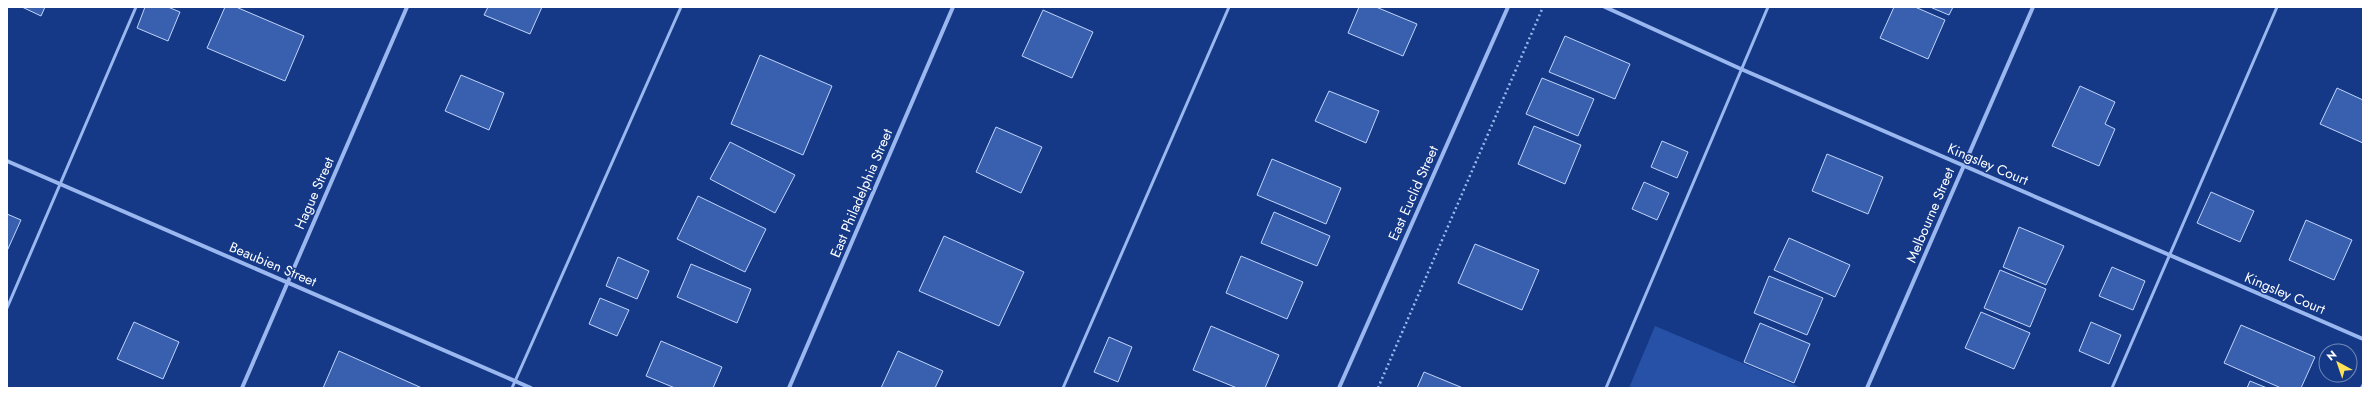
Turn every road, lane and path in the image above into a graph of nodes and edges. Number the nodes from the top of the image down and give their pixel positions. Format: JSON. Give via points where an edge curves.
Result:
{"nodes":[{"id":1,"x":136,"y":7,"type":"edge"},
{"id":2,"x":407,"y":7,"type":"edge"},
{"id":3,"x":682,"y":7,"type":"edge"},
{"id":4,"x":953,"y":7,"type":"edge"},
{"id":5,"x":1229,"y":7,"type":"edge"},
{"id":6,"x":1508,"y":7,"type":"edge"},
{"id":7,"x":1543,"y":7,"type":"edge"},
{"id":8,"x":1605,"y":7,"type":"edge"},
{"id":9,"x":1768,"y":7,"type":"edge"},
{"id":10,"x":2033,"y":7,"type":"edge"},
{"id":11,"x":2277,"y":7,"type":"edge"},
{"id":12,"x":1741,"y":69,"type":"junction"},
{"id":13,"x":7,"y":161,"type":"edge"},
{"id":14,"x":1964,"y":166,"type":"junction"},
{"id":15,"x":60,"y":184,"type":"junction"},
{"id":16,"x":2169,"y":255,"type":"junction"},
{"id":17,"x":287,"y":282,"type":"junction"},
{"id":18,"x":7,"y":308,"type":"edge"},
{"id":19,"x":2363,"y":339,"type":"edge"},
{"id":20,"x":515,"y":381,"type":"junction"},
{"id":21,"x":242,"y":388,"type":"edge"},
{"id":22,"x":512,"y":388,"type":"edge"},
{"id":23,"x":531,"y":388,"type":"edge"},
{"id":24,"x":789,"y":388,"type":"edge"},
{"id":25,"x":1063,"y":388,"type":"edge"},
{"id":26,"x":1339,"y":388,"type":"edge"},
{"id":27,"x":1378,"y":388,"type":"edge"},
{"id":28,"x":1606,"y":388,"type":"edge"},
{"id":29,"x":1867,"y":388,"type":"edge"},
{"id":30,"x":2112,"y":388,"type":"edge"}],
"edges":[{"from":1,"to":15,"type":"lane"},
{"from":2,"to":17,"type":"street","name":"Hague Street"},
{"from":3,"to":20,"type":"lane"},
{"from":4,"to":24,"type":"street","name":"East Philadelphia Street"},
{"from":5,"to":25,"type":"lane"},
{"from":6,"to":26,"type":"street","name":"East Euclid Street"},
{"from":7,"to":27,"type":"path"},
{"from":8,"to":12,"type":"street","name":"Kingsley Court"},
{"from":9,"to":12,"type":"lane"},
{"from":10,"to":14,"type":"street","name":"Melbourne Street"},
{"from":11,"to":16,"type":"lane"},
{"from":12,"to":14,"type":"street","name":"Kingsley Court"},
{"from":12,"to":28,"type":"lane"},
{"from":13,"to":15,"type":"street","name":"Beaubien Street"},
{"from":14,"to":16,"type":"street","name":"Kingsley Court"},
{"from":14,"to":29,"type":"street","name":"Melbourne Street"},
{"from":15,"to":17,"type":"street","name":"Beaubien Street"},
{"from":15,"to":18,"type":"lane"},
{"from":16,"to":19,"type":"street","name":"Kingsley Court"},
{"from":16,"to":30,"type":"lane"},
{"from":17,"to":20,"type":"street","name":"Beaubien Street"},
{"from":17,"to":21,"type":"street","name":"Hague Street"},
{"from":20,"to":22,"type":"lane"},
{"from":20,"to":23,"type":"street","name":"Beaubien Street"}]}
